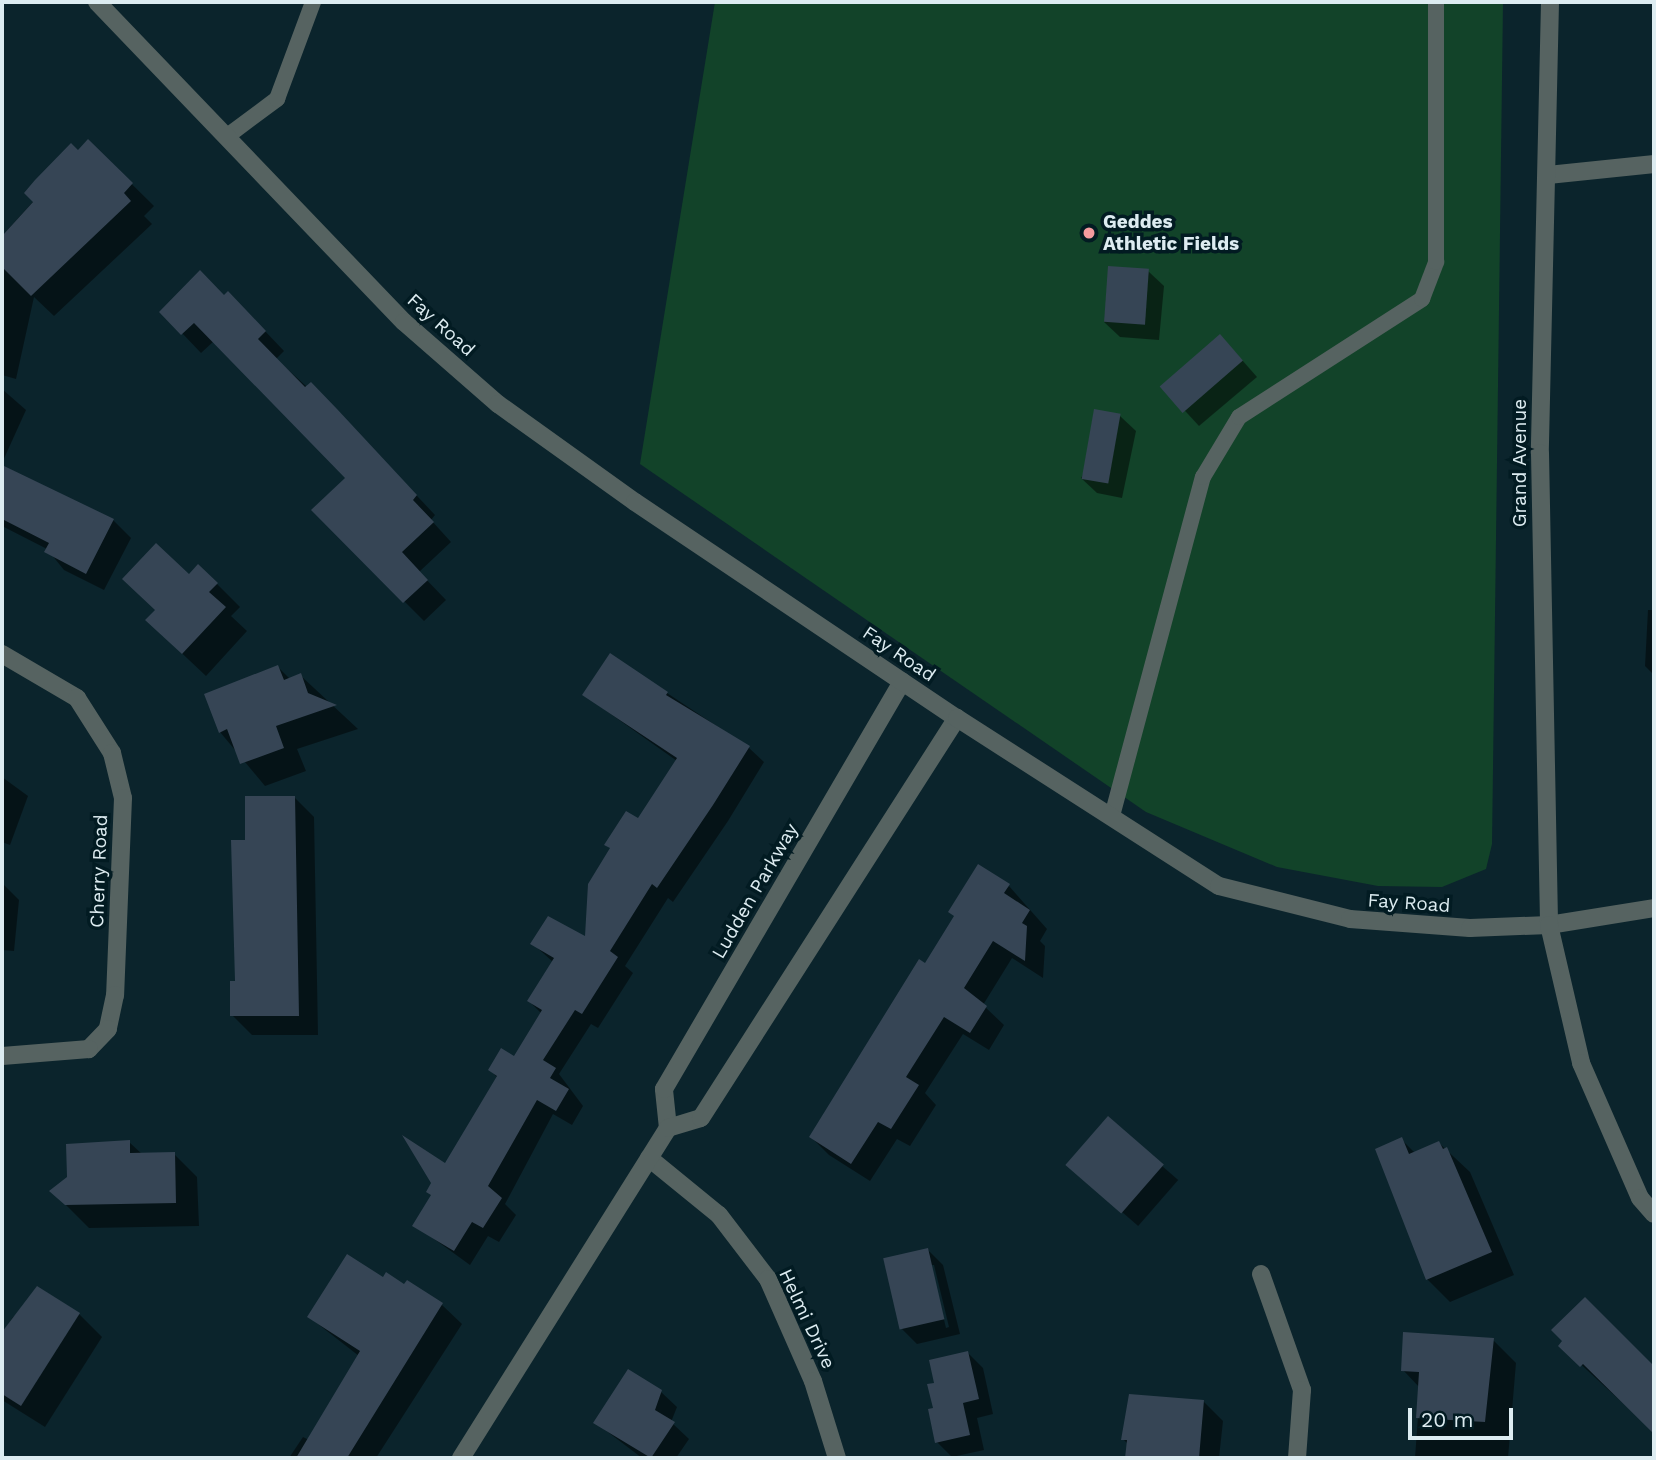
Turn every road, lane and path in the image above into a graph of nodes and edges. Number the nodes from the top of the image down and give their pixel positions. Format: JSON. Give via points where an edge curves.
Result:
{"nodes":[{"id":1,"x":97,"y":2,"type":"edge"},
{"id":2,"x":313,"y":2,"type":"edge"},
{"id":3,"x":1436,"y":2,"type":"edge"},
{"id":4,"x":1550,"y":2,"type":"edge"},
{"id":5,"x":226,"y":137,"type":"junction"},
{"id":6,"x":1654,"y":164,"type":"edge"},
{"id":7,"x":1548,"y":175,"type":"junction"},
{"id":8,"x":2,"y":654,"type":"edge"},
{"id":9,"x":902,"y":681,"type":"junction"},
{"id":10,"x":957,"y":718,"type":"junction"},
{"id":11,"x":1112,"y":816,"type":"junction"},
{"id":12,"x":1654,"y":908,"type":"edge"},
{"id":13,"x":1549,"y":925,"type":"junction"},
{"id":14,"x":2,"y":1056,"type":"edge"},
{"id":15,"x":668,"y":1128,"type":"junction"},
{"id":16,"x":649,"y":1158,"type":"junction"},
{"id":17,"x":1654,"y":1214,"type":"edge"},
{"id":18,"x":1261,"y":1274,"type":"dead end"},
{"id":19,"x":461,"y":1458,"type":"edge"},
{"id":20,"x":837,"y":1458,"type":"edge"},
{"id":21,"x":1297,"y":1458,"type":"edge"}],
"edges":[{"from":1,"to":5,"type":"street","name":"Fay Road"},
{"from":2,"to":5,"type":"lane","via":[[277,99]]},
{"from":3,"to":11,"type":"lane","via":[[1436,262],[1422,299],[1239,417],[1203,477]]},
{"from":4,"to":7,"type":"street","name":"Grand Avenue"},
{"from":5,"to":9,"type":"street","name":"Fay Road","via":[[404,322],[498,404]]},
{"from":6,"to":7,"type":"street"},
{"from":7,"to":13,"type":"street","name":"Grand Avenue","via":[[1540,453]]},
{"from":8,"to":14,"type":"street","name":"Cherry Road","via":[[77,698],[112,753],[123,798],[115,995],[108,1029],[89,1049]]},
{"from":9,"to":10,"type":"street","name":"Fay Road"},
{"from":9,"to":15,"type":"street","name":"Ludden Parkway","via":[[664,1089]]},
{"from":10,"to":11,"type":"street","name":"Fay Road"},
{"from":10,"to":15,"type":"street","via":[[701,1118]]},
{"from":11,"to":13,"type":"street","name":"Fay Road","via":[[1219,886],[1350,919],[1470,929]]},
{"from":12,"to":13,"type":"street","name":"Fay Road"},
{"from":13,"to":17,"type":"street","via":[[1581,1063],[1640,1198]]},
{"from":15,"to":16,"type":"street"},
{"from":16,"to":19,"type":"street"},
{"from":16,"to":20,"type":"street","name":"Helmi Drive","via":[[719,1215],[768,1279],[813,1381]]},
{"from":18,"to":21,"type":"street","via":[[1302,1390]]}]}
